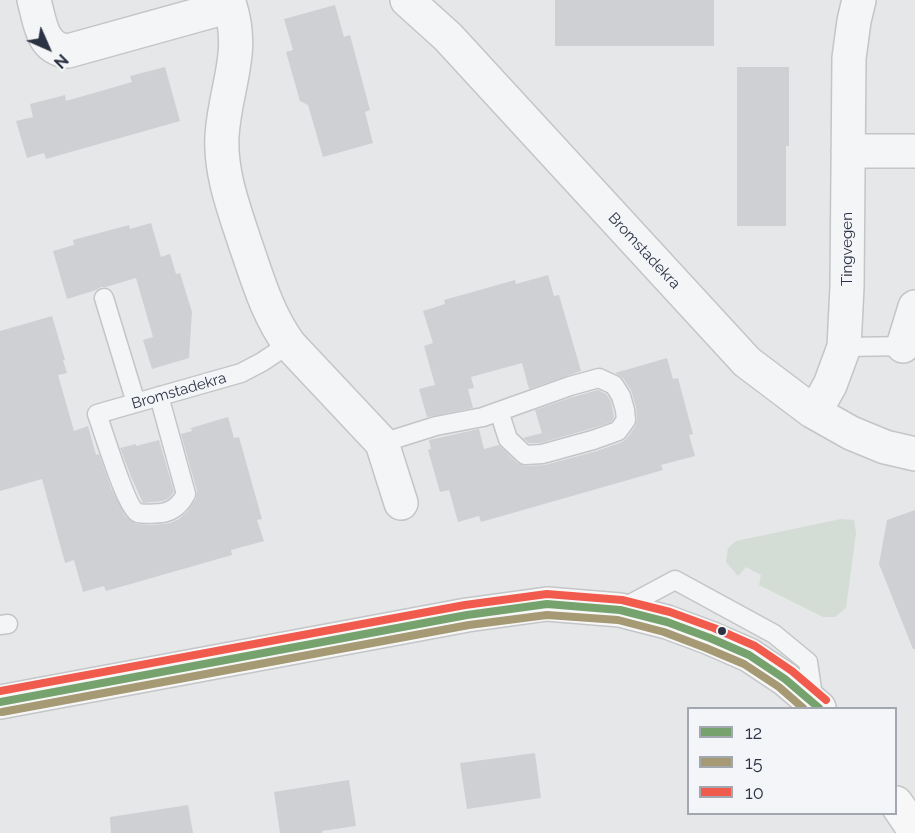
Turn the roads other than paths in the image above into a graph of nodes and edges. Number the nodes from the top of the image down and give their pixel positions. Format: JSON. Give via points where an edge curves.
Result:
{"nodes":[{"id":1,"x":34,"y":0,"type":"edge"},
{"id":2,"x":407,"y":0,"type":"edge"},
{"id":3,"x":859,"y":0,"type":"edge"},
{"id":4,"x":229,"y":3,"type":"edge"},
{"id":5,"x":848,"y":151,"type":"junction"},
{"id":6,"x":915,"y":151,"type":"edge"},
{"id":7,"x":104,"y":298,"type":"dead end"},
{"id":8,"x":915,"y":307,"type":"edge"},
{"id":9,"x":289,"y":344,"type":"junction"},
{"id":10,"x":909,"y":346,"type":"edge"},
{"id":11,"x":844,"y":347,"type":"junction"},
{"id":12,"x":159,"y":396,"type":"junction"},
{"id":13,"x":136,"y":403,"type":"junction"},
{"id":14,"x":499,"y":411,"type":"junction"},
{"id":15,"x":812,"y":411,"type":"junction"},
{"id":16,"x":382,"y":443,"type":"junction"},
{"id":17,"x":915,"y":454,"type":"edge"},
{"id":18,"x":401,"y":503,"type":"dead end"},
{"id":19,"x":620,"y":610,"type":"junction"},
{"id":20,"x":0,"y":702,"type":"edge"},
{"id":21,"x":817,"y":706,"type":"edge"},
{"id":22,"x":897,"y":804,"type":"edge"},
{"id":23,"x":915,"y":831,"type":"edge"}],
"edges":[{"from":1,"to":4,"type":"street","via":[[45,37],[52,46],[68,51]]},
{"from":2,"to":15,"type":"street","name":"Bromstadekra","via":[[448,37],[747,362]]},
{"from":3,"to":5,"type":"street","name":"Tingvegen","via":[[849,58]]},
{"from":4,"to":9,"type":"street","via":[[236,30],[236,58],[223,119],[224,167],[265,303]]},
{"from":5,"to":6,"type":"street"},
{"from":5,"to":11,"type":"street","name":"Tingvegen"},
{"from":7,"to":13,"type":"lane"},
{"from":8,"to":10,"type":"street"},
{"from":9,"to":12,"type":"lane","name":"Bromstadekra","via":[[241,373]]},
{"from":9,"to":16,"type":"street"},
{"from":10,"to":11,"type":"lane"},
{"from":11,"to":15,"type":"street","name":"Tingvegen","via":[[830,385]]},
{"from":12,"to":13,"type":"lane","name":"Bromstadekra"},
{"from":12,"to":13,"type":"lane","name":"Bromstadekra","via":[[186,494],[182,504],[166,512],[140,513],[134,509],[97,414]]},
{"from":14,"to":14,"type":"lane","via":[[599,378],[614,385],[621,396],[626,420],[618,431],[593,440],[525,455],[508,439]]},
{"from":14,"to":16,"type":"lane"},
{"from":15,"to":17,"type":"street","name":"Bromstadekra","via":[[851,433]]},
{"from":16,"to":18,"type":"street"},
{"from":19,"to":20,"type":"street","via":[[547,604],[467,615]]},
{"from":19,"to":21,"type":"street","via":[[667,622],[749,655],[785,678]]},
{"from":19,"to":21,"type":"lane","via":[[675,580],[774,634],[808,662]]},
{"from":22,"to":23,"type":"street"}]}
